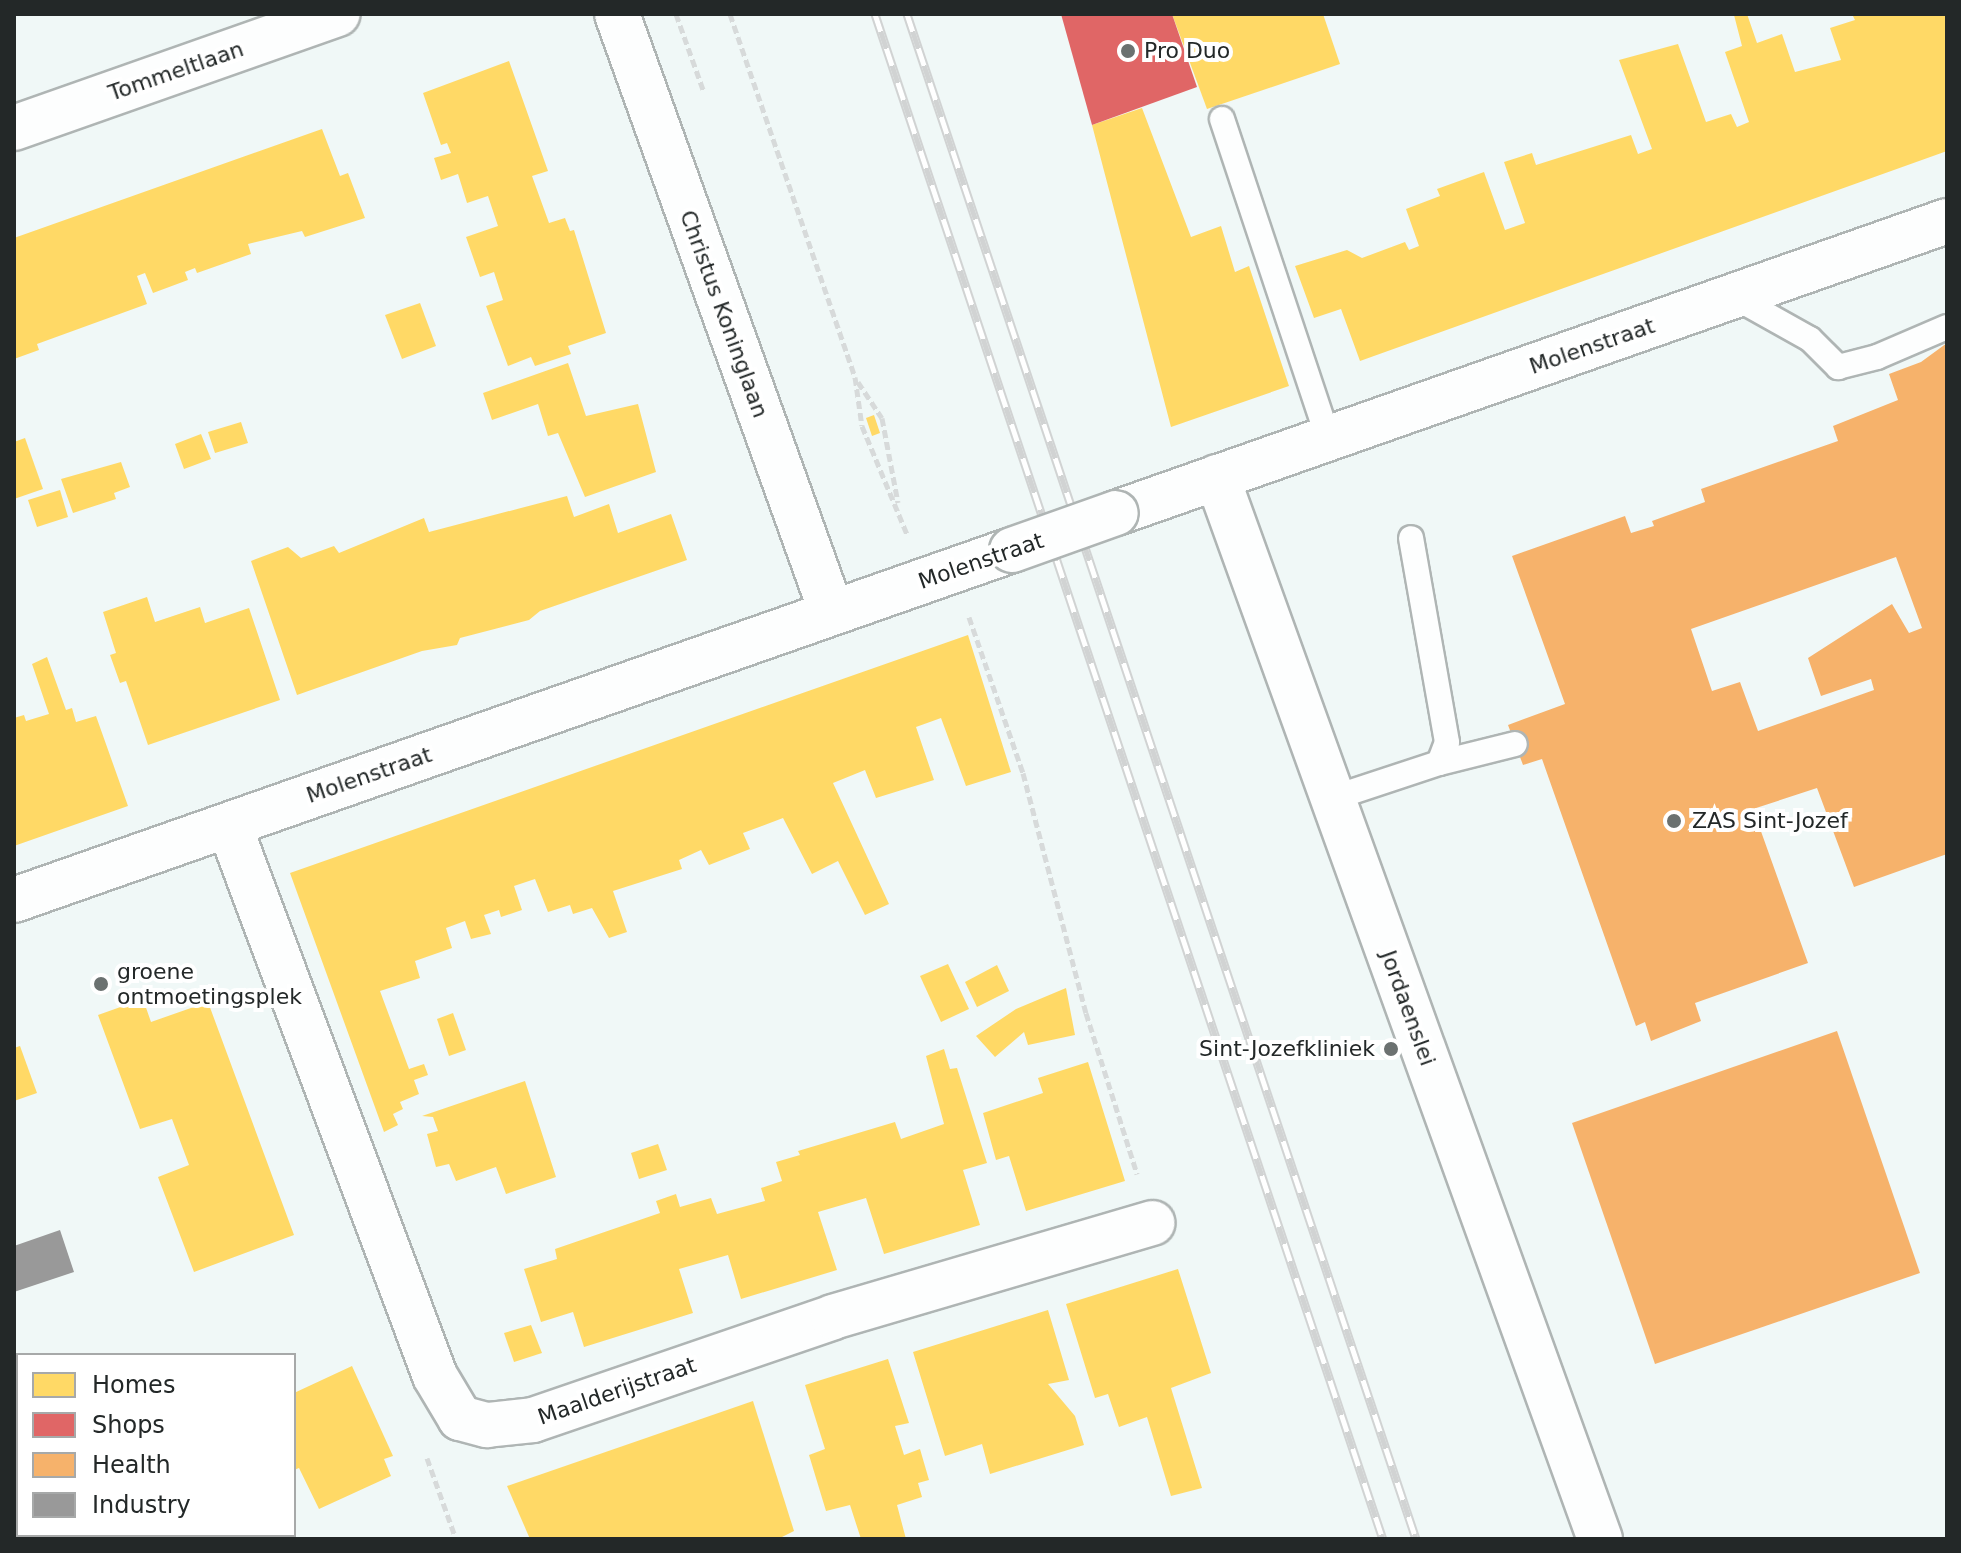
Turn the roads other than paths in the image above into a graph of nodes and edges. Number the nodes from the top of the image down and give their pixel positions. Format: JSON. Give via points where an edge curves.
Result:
{"nodes":[{"id":1,"x":338,"y":14,"type":"edge"},
{"id":2,"x":617,"y":14,"type":"edge"},
{"id":3,"x":1222,"y":119,"type":"dead end"},
{"id":4,"x":14,"y":128,"type":"edge"},
{"id":5,"x":1947,"y":221,"type":"edge"},
{"id":6,"x":1733,"y":296,"type":"junction"},
{"id":7,"x":1947,"y":327,"type":"edge"},
{"id":8,"x":1328,"y":438,"type":"junction"},
{"id":9,"x":1217,"y":477,"type":"junction"},
{"id":10,"x":1411,"y":538,"type":"dead end"},
{"id":11,"x":832,"y":613,"type":"junction"},
{"id":12,"x":1515,"y":744,"type":"dead end"},
{"id":13,"x":1439,"y":763,"type":"junction"},
{"id":14,"x":1333,"y":798,"type":"junction"},
{"id":15,"x":229,"y":825,"type":"junction"},
{"id":16,"x":14,"y":900,"type":"edge"},
{"id":17,"x":1152,"y":1223,"type":"road end"},
{"id":18,"x":1600,"y":1539,"type":"edge"}],
"edges":[{"from":1,"to":4,"type":"street","name":"Tommeltlaan"},
{"from":2,"to":11,"type":"street","name":"Christus Koninglaan"},
{"from":3,"to":8,"type":"lane"},
{"from":5,"to":6,"type":"street","name":"Molenstraat"},
{"from":6,"to":7,"type":"lane","via":[[1810,339],[1838,367],[1877,357]]},
{"from":6,"to":8,"type":"street","name":"Molenstraat"},
{"from":8,"to":9,"type":"street","name":"Molenstraat"},
{"from":9,"to":11,"type":"street","name":"Molenstraat","bridge":true},
{"from":9,"to":14,"type":"street","name":"Jordaenslei"},
{"from":10,"to":13,"type":"lane","via":[[1447,742]]},
{"from":11,"to":15,"type":"street","name":"Molenstraat"},
{"from":12,"to":13,"type":"lane"},
{"from":13,"to":14,"type":"lane"},
{"from":14,"to":18,"type":"street","name":"Jordaenslei"},
{"from":15,"to":16,"type":"street","name":"Molenstraat"},
{"from":15,"to":17,"type":"street","name":"Maalderijstraat","via":[[435,1376],[460,1418],[487,1425],[533,1420],[833,1317]]}]}
